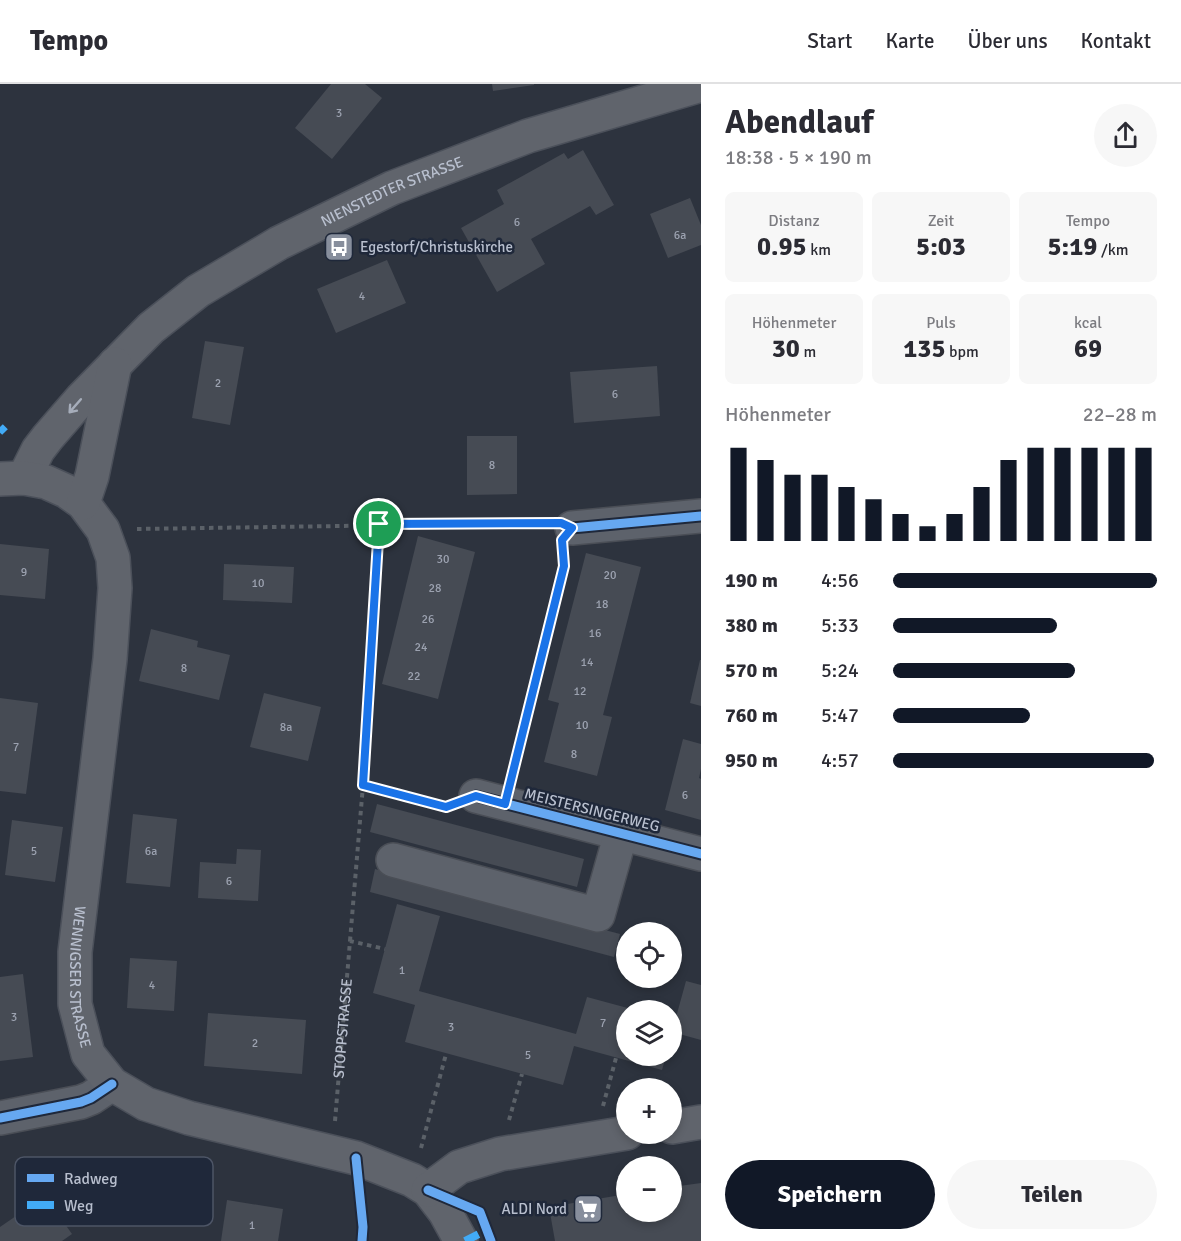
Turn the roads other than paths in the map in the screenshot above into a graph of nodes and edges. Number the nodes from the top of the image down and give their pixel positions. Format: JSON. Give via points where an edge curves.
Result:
{"nodes":[{"id":1,"x":701,"y":85,"type":"edge"},
{"id":2,"x":115,"y":364,"type":"junction"},
{"id":3,"x":12,"y":478,"type":"edge"},
{"id":4,"x":83,"y":502,"type":"junction"},
{"id":5,"x":701,"y":516,"type":"edge"},
{"id":6,"x":572,"y":528,"type":"road end"},
{"id":7,"x":491,"y":800,"type":"road end"},
{"id":8,"x":621,"y":833,"type":"junction"},
{"id":9,"x":701,"y":854,"type":"edge"},
{"id":10,"x":393,"y":860,"type":"dead end"},
{"id":11,"x":112,"y":1084,"type":"junction"},
{"id":12,"x":0,"y":1118,"type":"edge"},
{"id":13,"x":701,"y":1122,"type":"edge"},
{"id":14,"x":682,"y":1125,"type":"edge"},
{"id":15,"x":616,"y":1135,"type":"edge"},
{"id":16,"x":420,"y":1185,"type":"junction"},
{"id":17,"x":460,"y":1241,"type":"edge"}],
"edges":[{"from":1,"to":2,"type":"main road","name":"NIENSTEDTER STRASSE","via":[[528,136],[392,188],[279,243],[198,291],[151,328]]},
{"from":2,"to":3,"type":"main road","name":"NIENSTEDTER STRASSE","one_way":true},
{"from":2,"to":4,"type":"main road"},
{"from":3,"to":4,"type":"main road","via":[[46,482]]},
{"from":4,"to":11,"type":"main road","name":"WENNIGSER STRASSE","via":[[103,530],[113,558],[115,588],[75,952],[75,1004],[88,1054]]},
{"from":5,"to":6,"type":"street"},
{"from":7,"to":8,"type":"street","name":"MEISTERSINGERWEG"},
{"from":8,"to":9,"type":"street","name":"MEISTERSINGERWEG"},
{"from":8,"to":10,"type":"street","via":[[598,915]]},
{"from":11,"to":12,"type":"street","via":[[81,1102]]},
{"from":11,"to":16,"type":"main road","name":"WENNIGSER STRASSE","via":[[146,1104],[189,1119],[356,1158]]},
{"from":13,"to":14,"type":"main road"},
{"from":15,"to":16,"type":"main road","via":[[500,1154]]},
{"from":16,"to":17,"type":"main road","via":[[446,1212]]}]}
